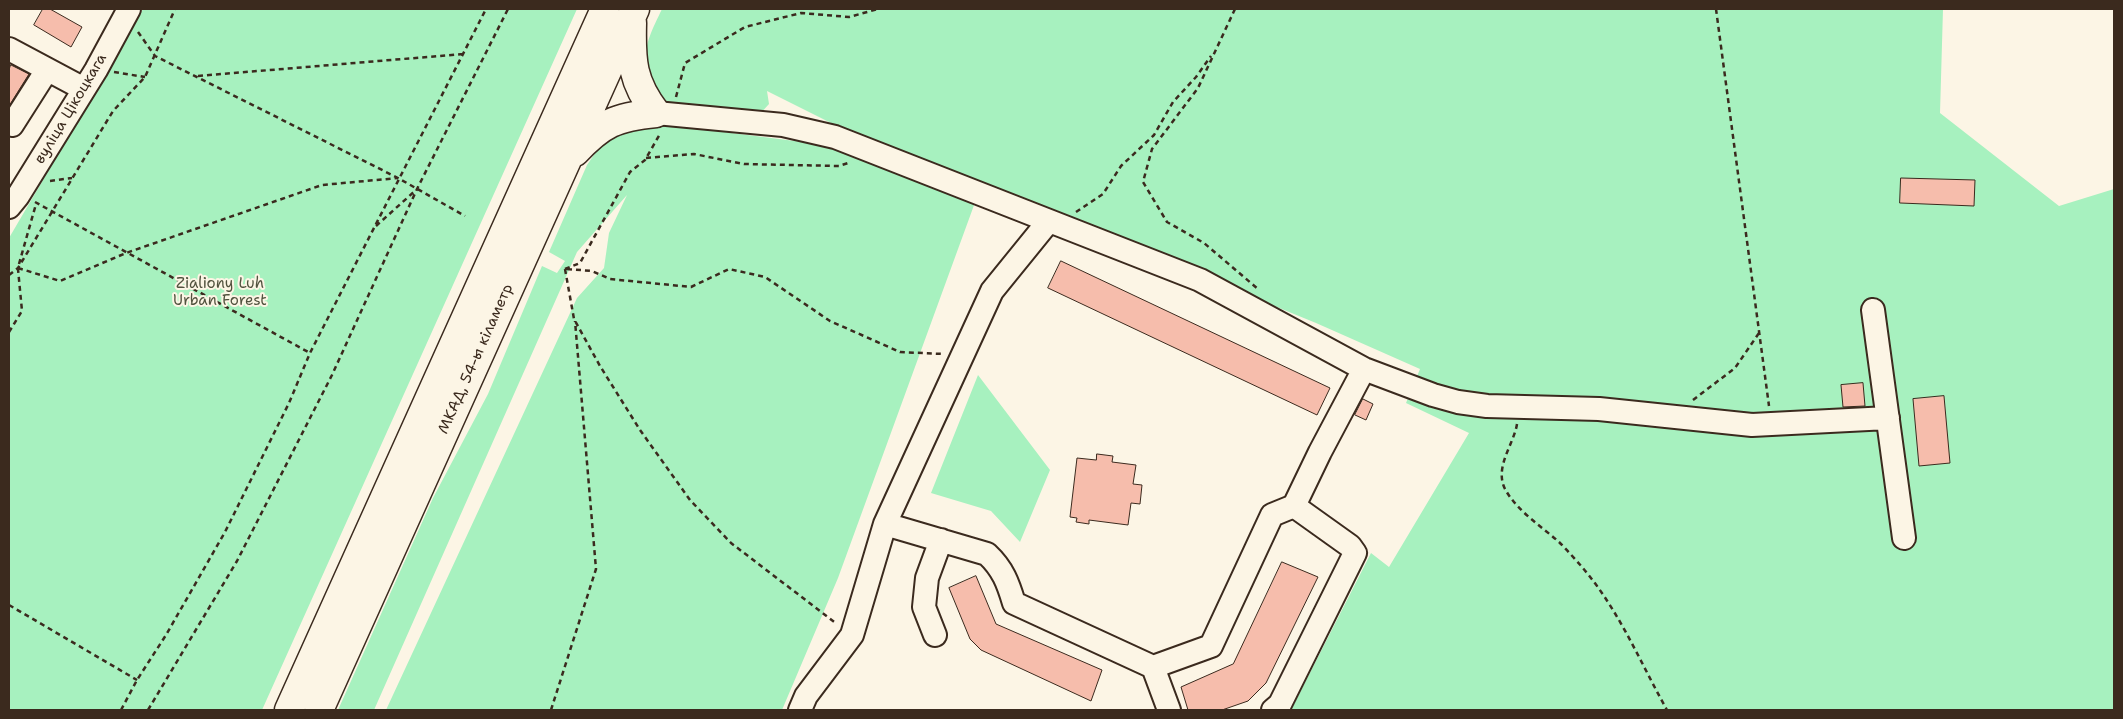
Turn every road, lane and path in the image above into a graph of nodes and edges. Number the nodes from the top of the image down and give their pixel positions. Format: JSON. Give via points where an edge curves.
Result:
{"nodes":[{"id":1,"x":176,"y":9,"type":"edge"},
{"id":2,"x":486,"y":9,"type":"edge"},
{"id":3,"x":508,"y":9,"type":"edge"},
{"id":4,"x":605,"y":9,"type":"edge"},
{"id":5,"x":878,"y":9,"type":"edge"},
{"id":6,"x":1234,"y":9,"type":"edge"},
{"id":7,"x":1716,"y":9,"type":"edge"},
{"id":8,"x":634,"y":11,"type":"edge"},
{"id":9,"x":133,"y":18,"type":"edge"},
{"id":10,"x":9,"y":49,"type":"edge"},
{"id":11,"x":1214,"y":50,"type":"junction"},
{"id":12,"x":463,"y":54,"type":"junction"},
{"id":13,"x":155,"y":56,"type":"junction"},
{"id":14,"x":47,"y":70,"type":"junction"},
{"id":15,"x":120,"y":73,"type":"dead end"},
{"id":16,"x":196,"y":76,"type":"junction"},
{"id":17,"x":145,"y":77,"type":"junction"},
{"id":18,"x":84,"y":89,"type":"junction"},
{"id":19,"x":664,"y":114,"type":"junction"},
{"id":20,"x":12,"y":125,"type":"dead end"},
{"id":21,"x":879,"y":154,"type":"junction"},
{"id":22,"x":646,"y":158,"type":"junction"},
{"id":23,"x":565,"y":162,"type":"junction"},
{"id":24,"x":72,"y":178,"type":"junction"},
{"id":25,"x":398,"y":178,"type":"junction"},
{"id":26,"x":47,"y":182,"type":"dead end"},
{"id":27,"x":417,"y":189,"type":"junction"},
{"id":28,"x":20,"y":199,"type":"edge"},
{"id":29,"x":52,"y":212,"type":"junction"},
{"id":30,"x":465,"y":216,"type":"dead end"},
{"id":31,"x":1055,"y":224,"type":"junction"},
{"id":32,"x":374,"y":228,"type":"junction"},
{"id":33,"x":126,"y":253,"type":"junction"},
{"id":34,"x":18,"y":268,"type":"junction"},
{"id":35,"x":565,"y":269,"type":"junction"},
{"id":36,"x":9,"y":275,"type":"edge"},
{"id":37,"x":1264,"y":294,"type":"dead end"},
{"id":38,"x":1874,"y":310,"type":"dead end"},
{"id":39,"x":574,"y":319,"type":"junction"},
{"id":40,"x":9,"y":332,"type":"edge"},
{"id":41,"x":1759,"y":332,"type":"junction"},
{"id":42,"x":310,"y":353,"type":"junction"},
{"id":43,"x":962,"y":355,"type":"junction"},
{"id":44,"x":1359,"y":379,"type":"junction"},
{"id":45,"x":1690,"y":402,"type":"dead end"},
{"id":46,"x":1520,"y":408,"type":"junction"},
{"id":47,"x":1888,"y":418,"type":"junction"},
{"id":48,"x":1771,"y":425,"type":"junction"},
{"id":49,"x":1294,"y":506,"type":"junction"},
{"id":50,"x":885,"y":524,"type":"junction"},
{"id":51,"x":1904,"y":538,"type":"dead end"},
{"id":52,"x":941,"y":540,"type":"junction"},
{"id":53,"x":9,"y":605,"type":"edge"},
{"id":54,"x":852,"y":635,"type":"junction"},
{"id":55,"x":935,"y":635,"type":"dead end"},
{"id":56,"x":1153,"y":667,"type":"junction"},
{"id":57,"x":137,"y":680,"type":"junction"},
{"id":58,"x":121,"y":710,"type":"edge"},
{"id":59,"x":148,"y":710,"type":"edge"},
{"id":60,"x":289,"y":710,"type":"edge"},
{"id":61,"x":319,"y":710,"type":"edge"},
{"id":62,"x":551,"y":710,"type":"edge"},
{"id":63,"x":800,"y":710,"type":"edge"},
{"id":64,"x":1169,"y":710,"type":"edge"},
{"id":65,"x":1273,"y":710,"type":"edge"},
{"id":66,"x":1667,"y":710,"type":"edge"}],
"edges":[{"from":1,"to":13,"type":"path"},
{"from":2,"to":12,"type":"path"},
{"from":3,"to":27,"type":"path"},
{"from":4,"to":60,"type":"highway","name":"МКАД, 54-ы кіламетр"},
{"from":5,"to":19,"type":"path","via":[[849,17],[801,14],[745,27],[685,63]]},
{"from":6,"to":11,"type":"path"},
{"from":7,"to":41,"type":"path"},
{"from":8,"to":19,"type":"highway","via":[[631,46],[635,78],[643,96]]},
{"from":8,"to":23,"type":"highway","name":"МКАД, 54-ы кіламетр"},
{"from":9,"to":13,"type":"path"},
{"from":9,"to":18,"type":"street","name":"вуліца Цікоцкага"},
{"from":10,"to":14,"type":"street"},
{"from":11,"to":31,"type":"path","via":[[1196,77],[1173,102],[1154,135],[1121,166],[1103,194]]},
{"from":11,"to":37,"type":"path","via":[[1198,88],[1152,149],[1143,182],[1167,222],[1204,243]]},
{"from":12,"to":16,"type":"path"},
{"from":12,"to":25,"type":"path"},
{"from":13,"to":16,"type":"path"},
{"from":13,"to":17,"type":"path"},
{"from":14,"to":18,"type":"street"},
{"from":14,"to":20,"type":"street"},
{"from":15,"to":17,"type":"path"},
{"from":16,"to":25,"type":"path"},
{"from":17,"to":24,"type":"path","via":[[113,111]]},
{"from":18,"to":28,"type":"street","name":"вуліца Цікоцкага"},
{"from":19,"to":21,"type":"street","via":[[806,129],[835,136]]},
{"from":19,"to":22,"type":"path"},
{"from":19,"to":23,"type":"highway","via":[[629,116],[607,124],[592,134]]},
{"from":21,"to":22,"type":"path","via":[[839,166],[744,164],[694,154]]},
{"from":21,"to":31,"type":"street"},
{"from":22,"to":35,"type":"path","via":[[630,172],[580,263]]},
{"from":23,"to":61,"type":"highway","name":"МКАД, 54-ы кіламетр"},
{"from":24,"to":26,"type":"path"},
{"from":24,"to":29,"type":"path"},
{"from":25,"to":27,"type":"path"},
{"from":25,"to":32,"type":"path"},
{"from":25,"to":33,"type":"path","via":[[322,186]]},
{"from":27,"to":30,"type":"path"},
{"from":27,"to":32,"type":"path"},
{"from":27,"to":59,"type":"path","via":[[332,375],[237,561]]},
{"from":28,"to":29,"type":"path"},
{"from":28,"to":34,"type":"path"},
{"from":29,"to":33,"type":"path"},
{"from":29,"to":34,"type":"path"},
{"from":31,"to":43,"type":"street","via":[[992,291]]},
{"from":31,"to":44,"type":"street","via":[[1200,280]]},
{"from":32,"to":42,"type":"path"},
{"from":33,"to":34,"type":"path","via":[[60,280]]},
{"from":33,"to":42,"type":"path"},
{"from":34,"to":36,"type":"path"},
{"from":34,"to":40,"type":"path","via":[[22,311]]},
{"from":35,"to":39,"type":"path"},
{"from":35,"to":43,"type":"path","via":[[592,271],[610,279],[691,287],[729,269],[765,277],[830,321],[900,352]]},
{"from":38,"to":47,"type":"street"},
{"from":39,"to":54,"type":"path","via":[[640,430],[690,500],[731,543]]},
{"from":39,"to":62,"type":"path","via":[[596,569]]},
{"from":41,"to":45,"type":"path","via":[[1735,368]]},
{"from":41,"to":48,"type":"path"},
{"from":42,"to":57,"type":"path","via":[[225,532]]},
{"from":43,"to":50,"type":"street"},
{"from":44,"to":46,"type":"street","via":[[1458,402]]},
{"from":44,"to":49,"type":"street"},
{"from":46,"to":48,"type":"street","via":[[1599,409]]},
{"from":46,"to":66,"type":"path","via":[[1515,436],[1504,459],[1504,488],[1528,516],[1571,555],[1607,598]]},
{"from":47,"to":48,"type":"street"},
{"from":47,"to":51,"type":"street"},
{"from":49,"to":56,"type":"street","via":[[1272,515],[1211,646]]},
{"from":49,"to":65,"type":"street","via":[[1355,553],[1280,704]]},
{"from":50,"to":52,"type":"street"},
{"from":50,"to":54,"type":"street"},
{"from":52,"to":55,"type":"street","via":[[927,578],[924,607]]},
{"from":52,"to":56,"type":"street","via":[[987,554],[1006,578],[1014,604]]},
{"from":53,"to":57,"type":"path"},
{"from":54,"to":63,"type":"street","via":[[806,696]]},
{"from":56,"to":64,"type":"street"},
{"from":57,"to":58,"type":"path"}]}
